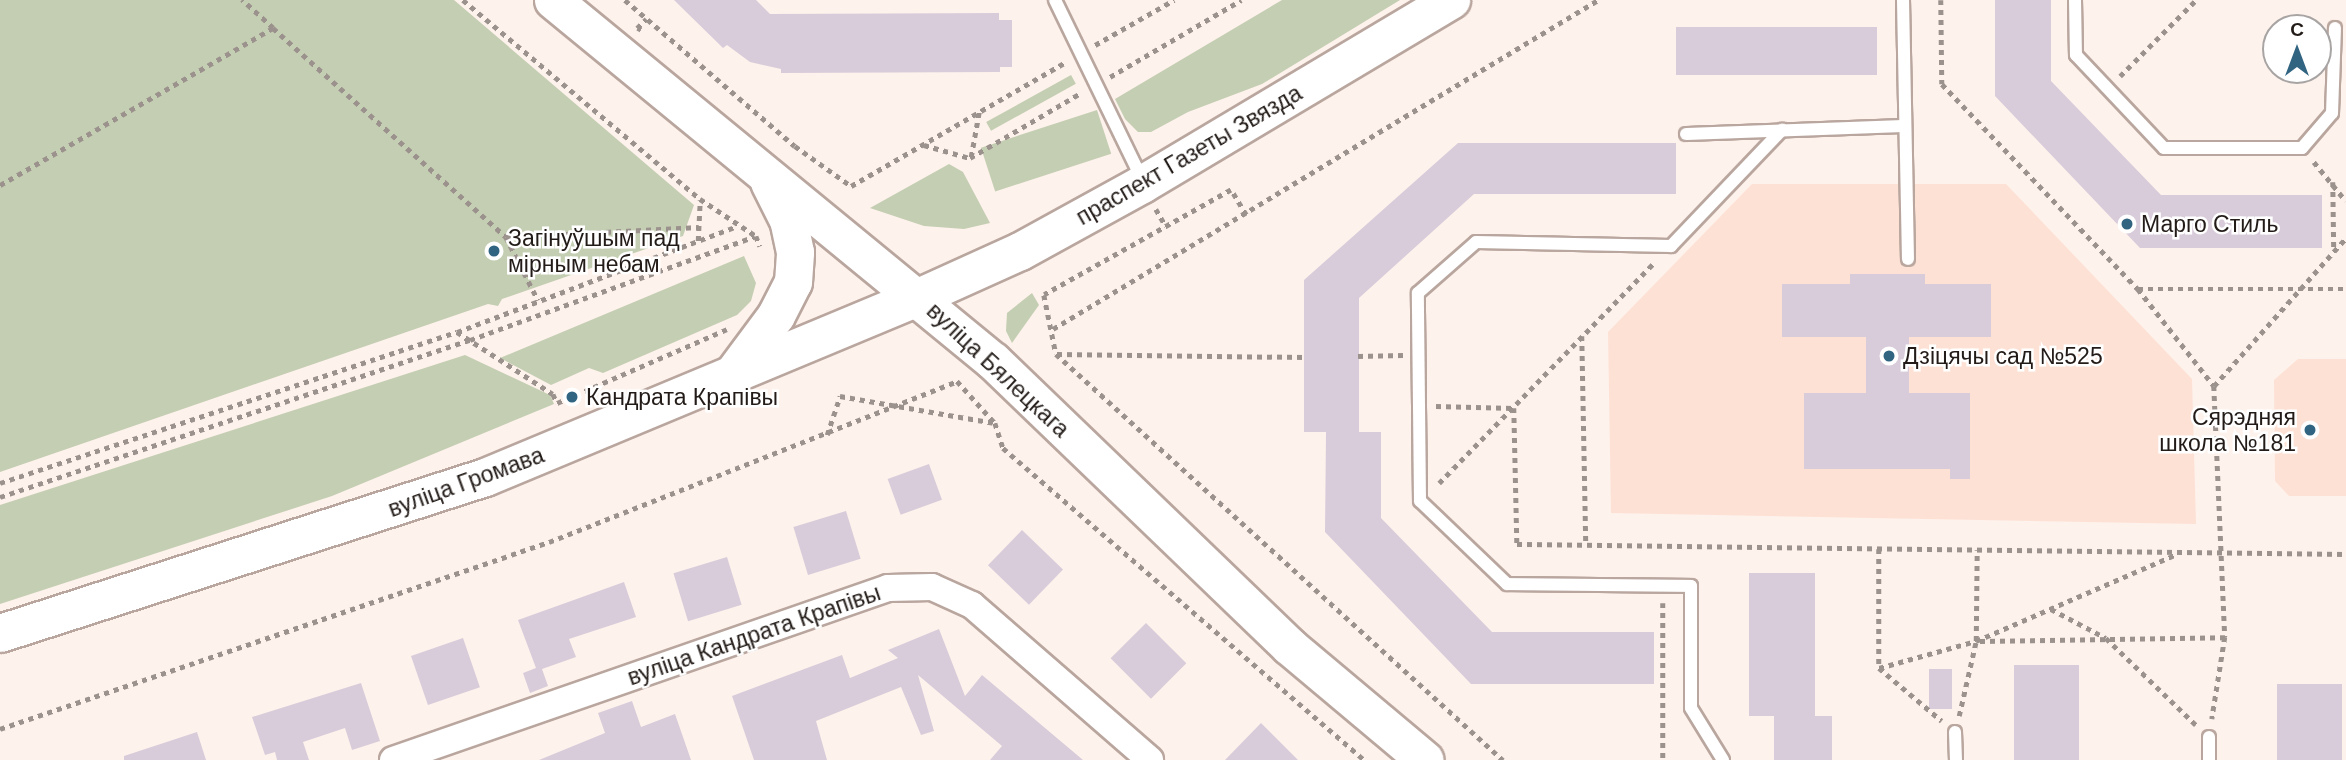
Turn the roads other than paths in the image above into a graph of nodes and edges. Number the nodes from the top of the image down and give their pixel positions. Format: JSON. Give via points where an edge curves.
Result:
{"nodes":[{"id":1,"x":553,"y":0,"type":"edge"},
{"id":2,"x":1055,"y":0,"type":"edge"},
{"id":3,"x":1451,"y":0,"type":"edge"},
{"id":4,"x":1903,"y":0,"type":"edge"},
{"id":5,"x":2075,"y":0,"type":"edge"},
{"id":6,"x":2334,"y":28,"type":"dead end"},
{"id":7,"x":2332,"y":113,"type":"junction"},
{"id":8,"x":2346,"y":113,"type":"edge"},
{"id":9,"x":1904,"y":125,"type":"junction"},
{"id":10,"x":1782,"y":130,"type":"junction"},
{"id":11,"x":1686,"y":134,"type":"dead end"},
{"id":12,"x":776,"y":165,"type":"junction"},
{"id":13,"x":1144,"y":183,"type":"junction"},
{"id":14,"x":1908,"y":259,"type":"dead end"},
{"id":15,"x":918,"y":297,"type":"junction"},
{"id":16,"x":730,"y":377,"type":"junction"},
{"id":17,"x":0,"y":633,"type":"edge"},
{"id":18,"x":1955,"y":732,"type":"road end"},
{"id":19,"x":2209,"y":737,"type":"road end"},
{"id":20,"x":393,"y":760,"type":"edge"},
{"id":21,"x":1150,"y":760,"type":"edge"},
{"id":22,"x":1425,"y":760,"type":"edge"},
{"id":23,"x":1723,"y":760,"type":"edge"},
{"id":24,"x":1956,"y":760,"type":"edge"},
{"id":25,"x":2209,"y":760,"type":"edge"}],
"edges":[{"from":1,"to":12,"type":"main road","name":"вуліца Бялецкага"},
{"from":2,"to":13,"type":"lane"},
{"from":3,"to":13,"type":"main road","name":"праспект Газеты Звязда"},
{"from":4,"to":9,"type":"lane"},
{"from":5,"to":7,"type":"lane","via":[[2076,55],[2164,149],[2302,149]]},
{"from":6,"to":7,"type":"lane"},
{"from":7,"to":8,"type":"lane"},
{"from":9,"to":10,"type":"lane"},
{"from":9,"to":14,"type":"lane"},
{"from":10,"to":11,"type":"lane"},
{"from":10,"to":23,"type":"lane","via":[[1671,246],[1476,242],[1418,293],[1420,501],[1507,584],[1691,586],[1691,708]]},
{"from":12,"to":15,"type":"main road","name":"вуліца Бялецкага"},
{"from":12,"to":16,"type":"main road","via":[[795,252],[793,282],[776,315]]},
{"from":13,"to":15,"type":"main road","name":"праспект Газеты Звязда","via":[[1020,251]]},
{"from":15,"to":16,"type":"main road","name":"вуліца Громава"},
{"from":15,"to":22,"type":"main road","name":"вуліца Бялецкага","via":[[993,362],[1289,646]]},
{"from":16,"to":17,"type":"main road","name":"вуліца Громава","via":[[485,477]]},
{"from":18,"to":24,"type":"lane"},
{"from":19,"to":25,"type":"lane"},
{"from":20,"to":21,"type":"street","name":"вуліца Кандрата Крапівы","via":[[888,588],[932,587],[972,605]]}]}
